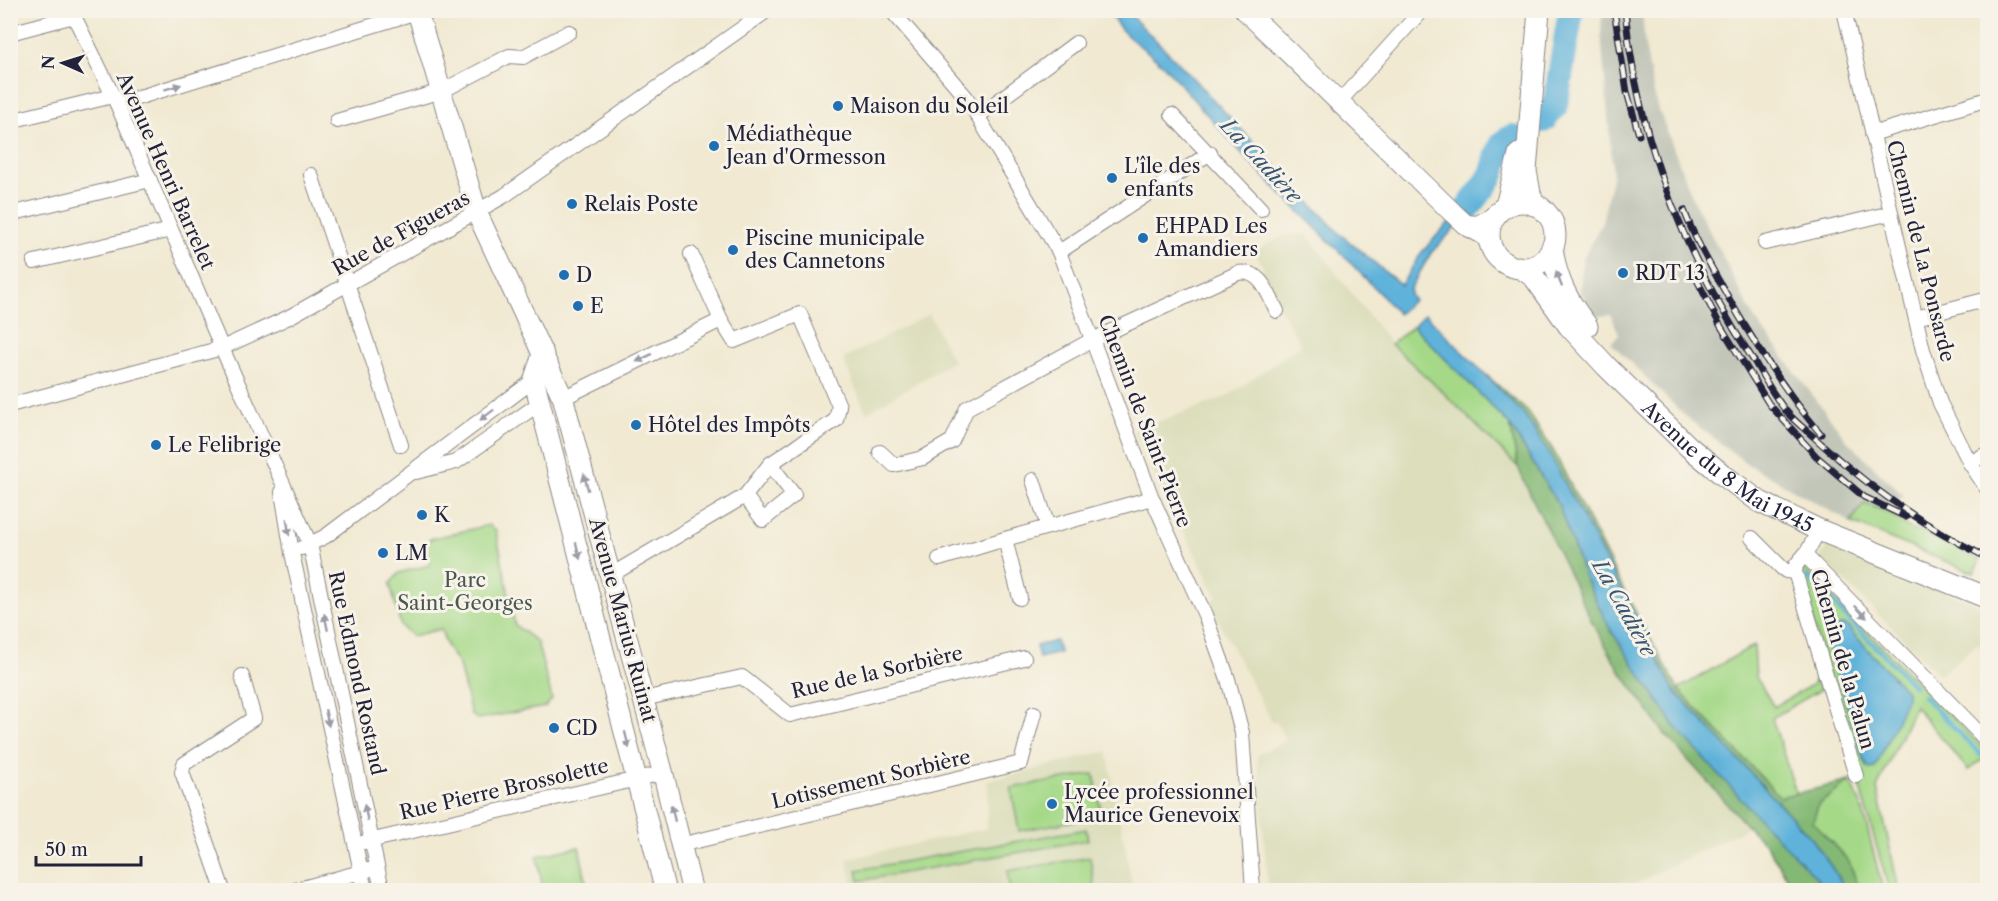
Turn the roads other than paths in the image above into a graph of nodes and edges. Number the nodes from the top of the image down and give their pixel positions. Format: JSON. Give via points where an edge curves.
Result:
{"nodes":[{"id":1,"x":768,"y":10,"type":"edge"},
{"id":2,"x":891,"y":10,"type":"edge"},
{"id":3,"x":1245,"y":10,"type":"edge"},
{"id":4,"x":1422,"y":10,"type":"edge"},
{"id":5,"x":1537,"y":10,"type":"edge"},
{"id":6,"x":1844,"y":10,"type":"edge"},
{"id":7,"x":417,"y":11,"type":"edge"},
{"id":8,"x":72,"y":13,"type":"edge"},
{"id":9,"x":569,"y":32,"type":"dead end"},
{"id":10,"x":10,"y":33,"type":"edge"},
{"id":11,"x":1076,"y":43,"type":"dead end"},
{"id":12,"x":442,"y":91,"type":"junction"},
{"id":13,"x":1532,"y":95,"type":"junction"},
{"id":14,"x":1988,"y":99,"type":"edge"},
{"id":15,"x":115,"y":100,"type":"junction"},
{"id":16,"x":1339,"y":102,"type":"junction"},
{"id":17,"x":1172,"y":115,"type":"dead end"},
{"id":18,"x":978,"y":116,"type":"junction"},
{"id":19,"x":10,"y":121,"type":"edge"},
{"id":20,"x":337,"y":121,"type":"dead end"},
{"id":21,"x":1872,"y":134,"type":"junction"},
{"id":22,"x":1210,"y":153,"type":"junction"},
{"id":23,"x":311,"y":175,"type":"dead end"},
{"id":24,"x":150,"y":180,"type":"junction"},
{"id":25,"x":1534,"y":205,"type":"junction"},
{"id":26,"x":1261,"y":209,"type":"dead end"},
{"id":27,"x":1500,"y":212,"type":"junction"},
{"id":28,"x":477,"y":213,"type":"junction"},
{"id":29,"x":1891,"y":213,"type":"junction"},
{"id":30,"x":10,"y":214,"type":"edge"},
{"id":31,"x":1460,"y":219,"type":"junction"},
{"id":32,"x":171,"y":230,"type":"junction"},
{"id":33,"x":1490,"y":241,"type":"junction"},
{"id":34,"x":1765,"y":243,"type":"dead end"},
{"id":35,"x":1552,"y":247,"type":"junction"},
{"id":36,"x":1059,"y":252,"type":"junction"},
{"id":37,"x":691,"y":254,"type":"dead end"},
{"id":38,"x":34,"y":262,"type":"dead end"},
{"id":39,"x":1519,"y":267,"type":"junction"},
{"id":40,"x":348,"y":284,"type":"junction"},
{"id":41,"x":1988,"y":299,"type":"edge"},
{"id":42,"x":1277,"y":311,"type":"dead end"},
{"id":43,"x":1916,"y":318,"type":"junction"},
{"id":44,"x":721,"y":320,"type":"junction"},
{"id":45,"x":1092,"y":340,"type":"junction"},
{"id":46,"x":222,"y":348,"type":"junction"},
{"id":47,"x":543,"y":353,"type":"junction"},
{"id":48,"x":534,"y":380,"type":"junction"},
{"id":49,"x":563,"y":398,"type":"junction"},
{"id":50,"x":540,"y":403,"type":"junction"},
{"id":51,"x":10,"y":405,"type":"edge"},
{"id":52,"x":401,"y":445,"type":"dead end"},
{"id":53,"x":880,"y":452,"type":"dead end"},
{"id":54,"x":1988,"y":453,"type":"edge"},
{"id":55,"x":1970,"y":463,"type":"junction"},
{"id":56,"x":770,"y":464,"type":"junction"},
{"id":57,"x":278,"y":469,"type":"junction"},
{"id":58,"x":408,"y":474,"type":"junction"},
{"id":59,"x":1033,"y":480,"type":"dead end"},
{"id":60,"x":1988,"y":490,"type":"edge"},
{"id":61,"x":745,"y":496,"type":"junction"},
{"id":62,"x":1152,"y":498,"type":"junction"},
{"id":63,"x":1048,"y":527,"type":"junction"},
{"id":64,"x":1819,"y":530,"type":"junction"},
{"id":65,"x":1752,"y":538,"type":"dead end"},
{"id":66,"x":1005,"y":539,"type":"junction"},
{"id":67,"x":310,"y":544,"type":"junction"},
{"id":68,"x":292,"y":553,"type":"junction"},
{"id":69,"x":1805,"y":555,"type":"junction"},
{"id":70,"x":939,"y":559,"type":"dead end"},
{"id":71,"x":1795,"y":572,"type":"junction"},
{"id":72,"x":611,"y":575,"type":"junction"},
{"id":73,"x":1988,"y":588,"type":"edge"},
{"id":74,"x":1020,"y":598,"type":"dead end"},
{"id":75,"x":1988,"y":598,"type":"edge"},
{"id":76,"x":1024,"y":658,"type":"dead end"},
{"id":77,"x":243,"y":676,"type":"dead end"},
{"id":78,"x":643,"y":699,"type":"junction"},
{"id":79,"x":1034,"y":713,"type":"dead end"},
{"id":80,"x":1988,"y":742,"type":"edge"},
{"id":81,"x":663,"y":773,"type":"junction"},
{"id":82,"x":1856,"y":776,"type":"dead end"},
{"id":83,"x":637,"y":779,"type":"junction"},
{"id":84,"x":372,"y":840,"type":"junction"},
{"id":85,"x":354,"y":844,"type":"junction"},
{"id":86,"x":680,"y":844,"type":"junction"},
{"id":87,"x":378,"y":868,"type":"junction"},
{"id":88,"x":360,"y":872,"type":"junction"},
{"id":89,"x":223,"y":891,"type":"edge"},
{"id":90,"x":295,"y":891,"type":"edge"},
{"id":91,"x":365,"y":891,"type":"edge"},
{"id":92,"x":382,"y":891,"type":"edge"},
{"id":93,"x":665,"y":891,"type":"edge"},
{"id":94,"x":692,"y":891,"type":"edge"},
{"id":95,"x":1253,"y":891,"type":"edge"}],
"edges":[{"from":1,"to":28,"type":"street","name":"Rue de Figueras"},
{"from":2,"to":18,"type":"street","name":"Chemin de Saint-Pierre"},
{"from":3,"to":16,"type":"street"},
{"from":4,"to":16,"type":"street"},
{"from":5,"to":13,"type":"main road"},
{"from":6,"to":21,"type":"street","name":"Chemin de La Ponsarde"},
{"from":7,"to":12,"type":"street","name":"Avenue Marius Ruinat"},
{"from":15,"to":7,"type":"street","one_way":true},
{"from":8,"to":10,"type":"street"},
{"from":8,"to":15,"type":"street","name":"Avenue Henri Barrelet"},
{"from":9,"to":12,"type":"street","via":[[523,57],[509,56]]},
{"from":11,"to":18,"type":"street"},
{"from":12,"to":20,"type":"street"},
{"from":12,"to":28,"type":"street","name":"Avenue Marius Ruinat"},
{"from":13,"to":25,"type":"main road","via":[[1526,171]]},
{"from":13,"to":27,"type":"main road"},
{"from":14,"to":21,"type":"street"},
{"from":15,"to":19,"type":"street"},
{"from":15,"to":24,"type":"street","name":"Avenue Henri Barrelet"},
{"from":16,"to":31,"type":"street"},
{"from":17,"to":22,"type":"street"},
{"from":18,"to":36,"type":"street","name":"Chemin de Saint-Pierre"},
{"from":21,"to":29,"type":"street","name":"Chemin de La Ponsarde"},
{"from":22,"to":26,"type":"street"},
{"from":22,"to":36,"type":"street"},
{"from":23,"to":40,"type":"street"},
{"from":24,"to":30,"type":"street"},
{"from":24,"to":32,"type":"street","name":"Avenue Henri Barrelet"},
{"from":25,"to":27,"type":"main road","via":[[1524,202]]},
{"from":25,"to":35,"type":"main road","via":[[1552,222]]},
{"from":27,"to":31,"type":"street","via":[[1478,226]]},
{"from":27,"to":33,"type":"main road","via":[[1489,234]]},
{"from":28,"to":40,"type":"street","name":"Rue de Figueras"},
{"from":28,"to":47,"type":"street","name":"Avenue Marius Ruinat"},
{"from":29,"to":34,"type":"street"},
{"from":29,"to":43,"type":"street","name":"Chemin de La Ponsarde"},
{"from":31,"to":33,"type":"street"},
{"from":32,"to":38,"type":"street"},
{"from":32,"to":46,"type":"street","name":"Avenue Henri Barrelet"},
{"from":33,"to":39,"type":"main road","via":[[1500,259]]},
{"from":35,"to":39,"type":"main road","via":[[1538,263]]},
{"from":73,"to":35,"type":"main road","name":"Avenue du 8 Mai 1945","one_way":true,"via":[[1788,504],[1692,437],[1597,341],[1563,290],[1554,268]]},
{"from":36,"to":45,"type":"street","name":"Chemin de Saint-Pierre"},
{"from":37,"to":44,"type":"street"},
{"from":39,"to":64,"type":"main road","name":"Avenue du 8 Mai 1945","via":[[1534,277],[1569,326],[1689,447],[1760,502]]},
{"from":40,"to":46,"type":"street","name":"Rue de Figueras"},
{"from":40,"to":52,"type":"street"},
{"from":41,"to":43,"type":"street"},
{"from":42,"to":45,"type":"street","via":[[1258,277],[1243,272]]},
{"from":43,"to":55,"type":"street","name":"Chemin de La Ponsarde","via":[[1940,403]]},
{"from":44,"to":49,"type":"street","one_way":true},
{"from":44,"to":56,"type":"street","via":[[734,341],[800,314],[840,406],[836,420]]},
{"from":45,"to":53,"type":"street","via":[[968,408],[952,441],[923,458],[894,465]]},
{"from":45,"to":62,"type":"street","name":"Chemin de Saint-Pierre"},
{"from":46,"to":51,"type":"street","name":"Rue de Figueras"},
{"from":46,"to":57,"type":"street","name":"Rue Edmond Rostand"},
{"from":47,"to":48,"type":"street"},
{"from":47,"to":49,"type":"street","name":"Avenue Marius Ruinat"},
{"from":48,"to":50,"type":"street","name":"Avenue Marius Ruinat"},
{"from":48,"to":58,"type":"street","one_way":true},
{"from":72,"to":49,"type":"street","name":"Avenue Marius Ruinat","one_way":true},
{"from":50,"to":58,"type":"street","via":[[456,462]]},
{"from":50,"to":83,"type":"street","name":"Avenue Marius Ruinat","one_way":true},
{"from":54,"to":55,"type":"street"},
{"from":55,"to":60,"type":"street","name":"Chemin de La Ponsarde"},
{"from":56,"to":61,"type":"street"},
{"from":56,"to":61,"type":"street","via":[[794,495],[763,520]]},
{"from":57,"to":67,"type":"street","name":"Rue Edmond Rostand"},
{"from":57,"to":68,"type":"street","name":"Rue Edmond Rostand","one_way":true},
{"from":58,"to":67,"type":"street"},
{"from":59,"to":63,"type":"street"},
{"from":61,"to":72,"type":"street"},
{"from":62,"to":63,"type":"street"},
{"from":62,"to":95,"type":"street","name":"Chemin de Saint-Pierre","via":[[1205,615],[1242,733]]},
{"from":63,"to":66,"type":"street"},
{"from":64,"to":69,"type":"street","name":"Chemin de la Palun"},
{"from":64,"to":75,"type":"main road","name":"Avenue du 8 Mai 1945"},
{"from":65,"to":71,"type":"street","via":[[1782,568]]},
{"from":66,"to":70,"type":"street"},
{"from":66,"to":74,"type":"street"},
{"from":67,"to":68,"type":"street"},
{"from":84,"to":67,"type":"street","name":"Rue Edmond Rostand","one_way":true},
{"from":68,"to":85,"type":"street","name":"Rue Edmond Rostand","one_way":true},
{"from":69,"to":71,"type":"street","name":"Chemin de la Palun"},
{"from":69,"to":80,"type":"street","one_way":true},
{"from":71,"to":82,"type":"street","name":"Chemin de la Palun"},
{"from":72,"to":78,"type":"street","name":"Avenue Marius Ruinat"},
{"from":76,"to":78,"type":"street","name":"Rue de la Sorbière","via":[[790,716],[742,677]]},
{"from":77,"to":89,"type":"street","via":[[254,718],[184,764],[182,772]]},
{"from":78,"to":81,"type":"street","name":"Avenue Marius Ruinat"},
{"from":79,"to":86,"type":"street","name":"Lotissement Sorbière","via":[[1021,763]]},
{"from":81,"to":83,"type":"street","name":"Rue Pierre Brossolette"},
{"from":86,"to":81,"type":"street","name":"Avenue Marius Ruinat","one_way":true},
{"from":83,"to":84,"type":"street","name":"Rue Pierre Brossolette"},
{"from":83,"to":93,"type":"street","name":"Avenue Marius Ruinat"},
{"from":84,"to":85,"type":"street","name":"Rue Pierre Brossolette"},
{"from":84,"to":87,"type":"street","name":"Rue Edmond Rostand"},
{"from":85,"to":88,"type":"street","name":"Rue Edmond Rostand"},
{"from":86,"to":94,"type":"street","name":"Avenue Marius Ruinat"},
{"from":87,"to":88,"type":"street"},
{"from":87,"to":92,"type":"street","name":"Rue Edmond Rostand"},
{"from":88,"to":90,"type":"street"},
{"from":88,"to":91,"type":"street","name":"Rue Edmond Rostand"}]}
